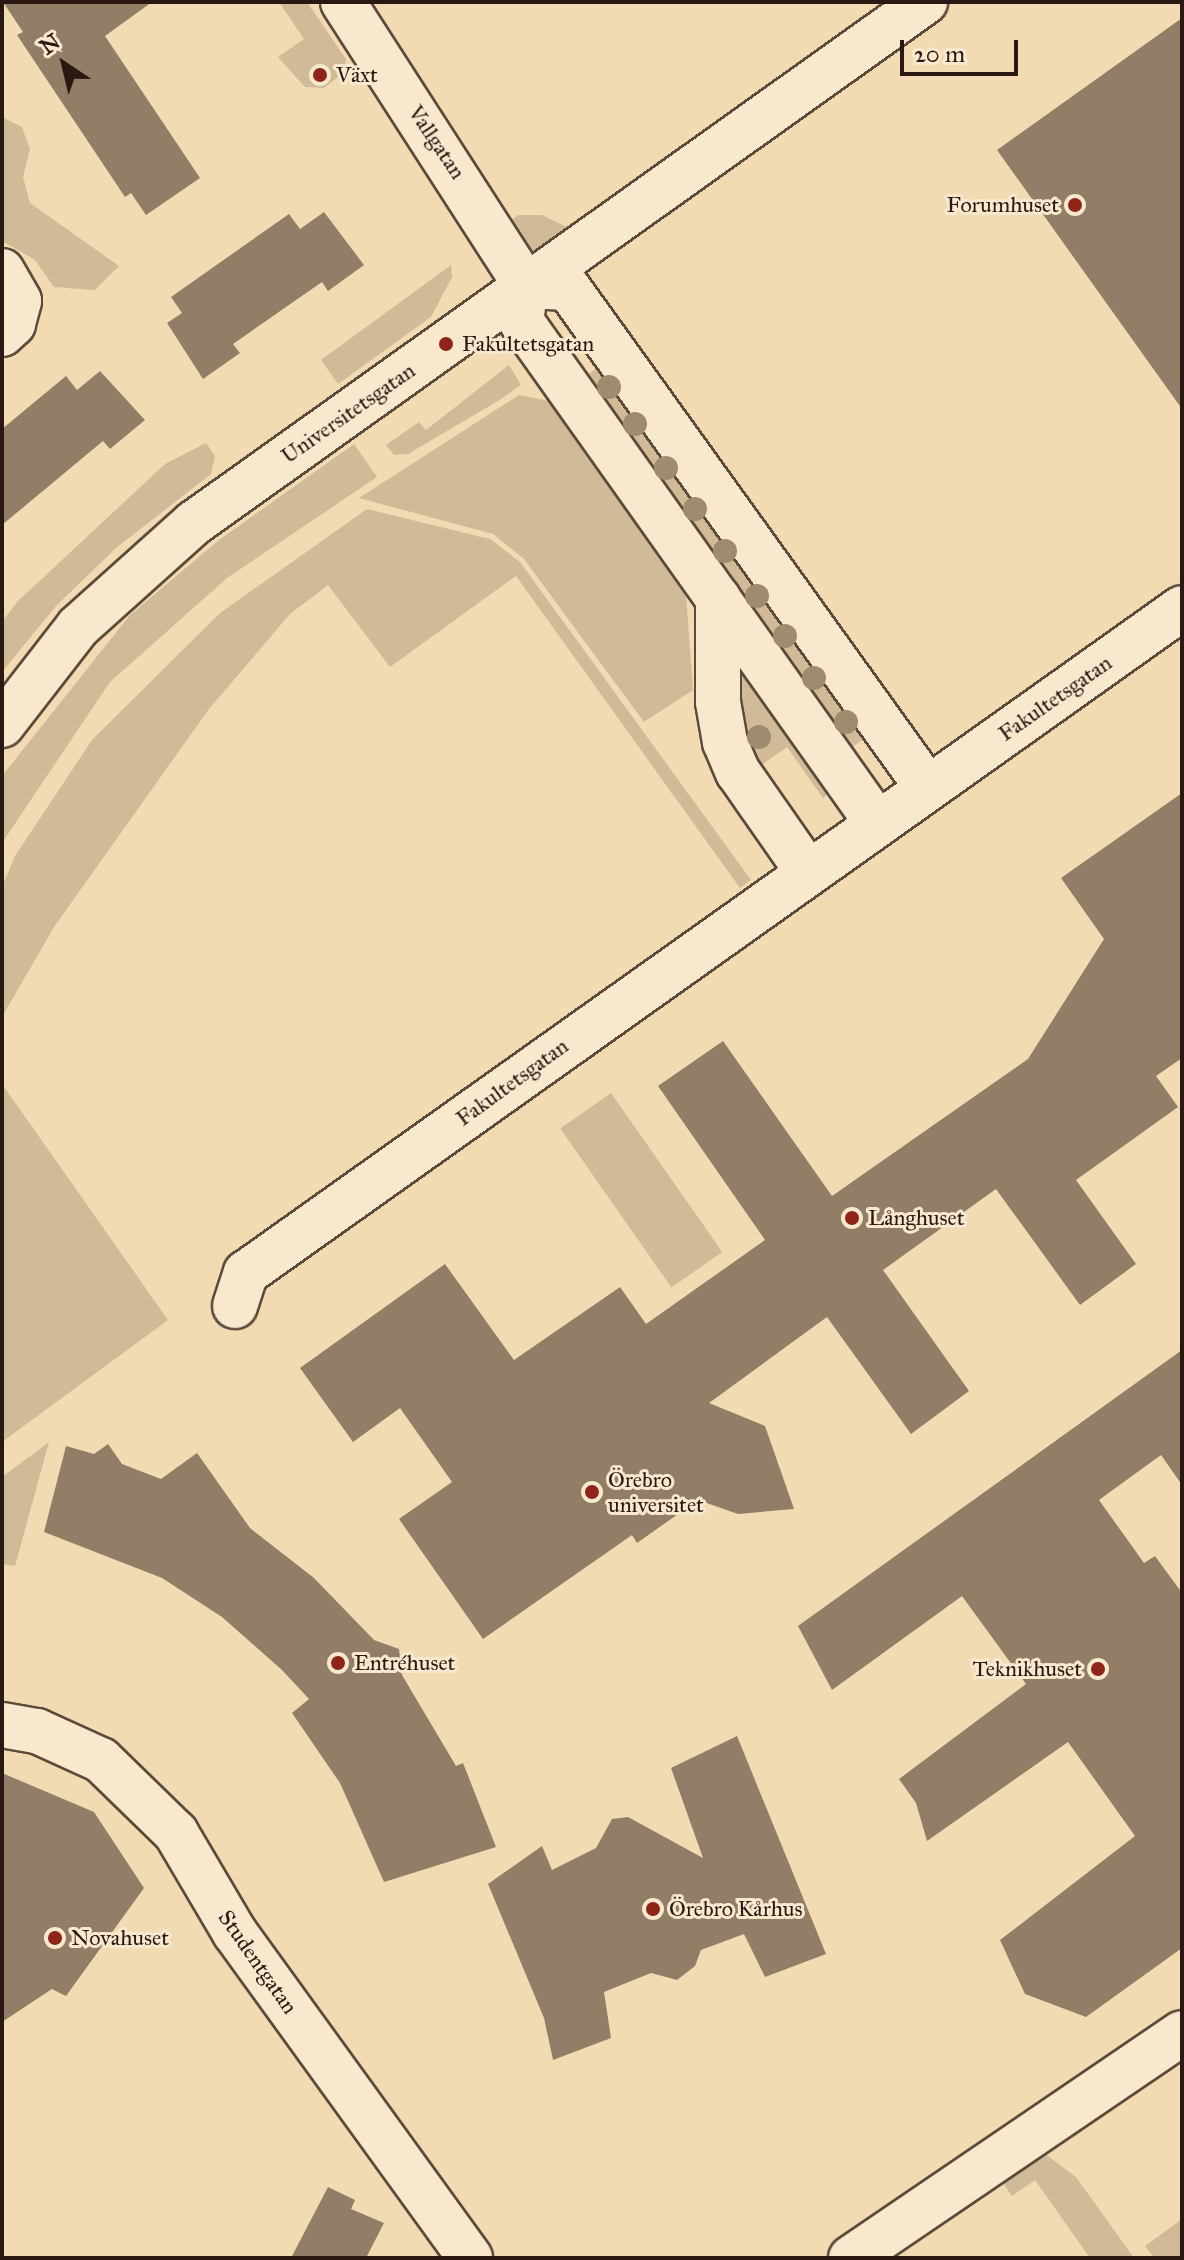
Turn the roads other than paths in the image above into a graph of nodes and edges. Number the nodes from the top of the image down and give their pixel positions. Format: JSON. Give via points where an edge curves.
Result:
{"nodes":[{"id":1,"x":343,"y":2,"type":"edge"},
{"id":2,"x":925,"y":2,"type":"edge"},
{"id":3,"x":2,"y":271,"type":"edge"},
{"id":4,"x":526,"y":286,"type":"junction"},
{"id":5,"x":2,"y":334,"type":"edge"},
{"id":6,"x":718,"y":598,"type":"junction"},
{"id":7,"x":1182,"y":608,"type":"edge"},
{"id":8,"x":2,"y":725,"type":"edge"},
{"id":9,"x":927,"y":787,"type":"junction"},
{"id":10,"x":875,"y":820,"type":"junction"},
{"id":11,"x":807,"y":871,"type":"junction"},
{"id":12,"x":235,"y":1306,"type":"dead end"},
{"id":13,"x":2,"y":1725,"type":"edge"},
{"id":14,"x":1182,"y":2033,"type":"edge"},
{"id":15,"x":470,"y":2258,"type":"edge"},
{"id":16,"x":851,"y":2258,"type":"edge"}],
"edges":[{"from":1,"to":4,"type":"street","name":"Vallgatan"},
{"from":2,"to":4,"type":"street","name":"Universitetsgatan"},
{"from":3,"to":5,"type":"street","via":[[19,301],[13,324]]},
{"from":4,"to":6,"type":"street","via":[[521,321]]},
{"from":4,"to":8,"type":"street","name":"Universitetsgatan","via":[[139,568],[78,627]]},
{"from":4,"to":9,"type":"street","via":[[568,288]]},
{"from":6,"to":10,"type":"street"},
{"from":6,"to":11,"type":"street","via":[[718,702],[725,742],[738,772]]},
{"from":7,"to":9,"type":"street","name":"Fakultetsgatan"},
{"from":9,"to":10,"type":"street","name":"Fakultetsgatan"},
{"from":10,"to":11,"type":"street","name":"Fakultetsgatan"},
{"from":11,"to":12,"type":"street","name":"Fakultetsgatan","via":[[246,1273]]},
{"from":13,"to":15,"type":"street","name":"Studentgatan","via":[[37,1731],[101,1760],[176,1833],[235,1933]]},
{"from":14,"to":16,"type":"street"}]}
